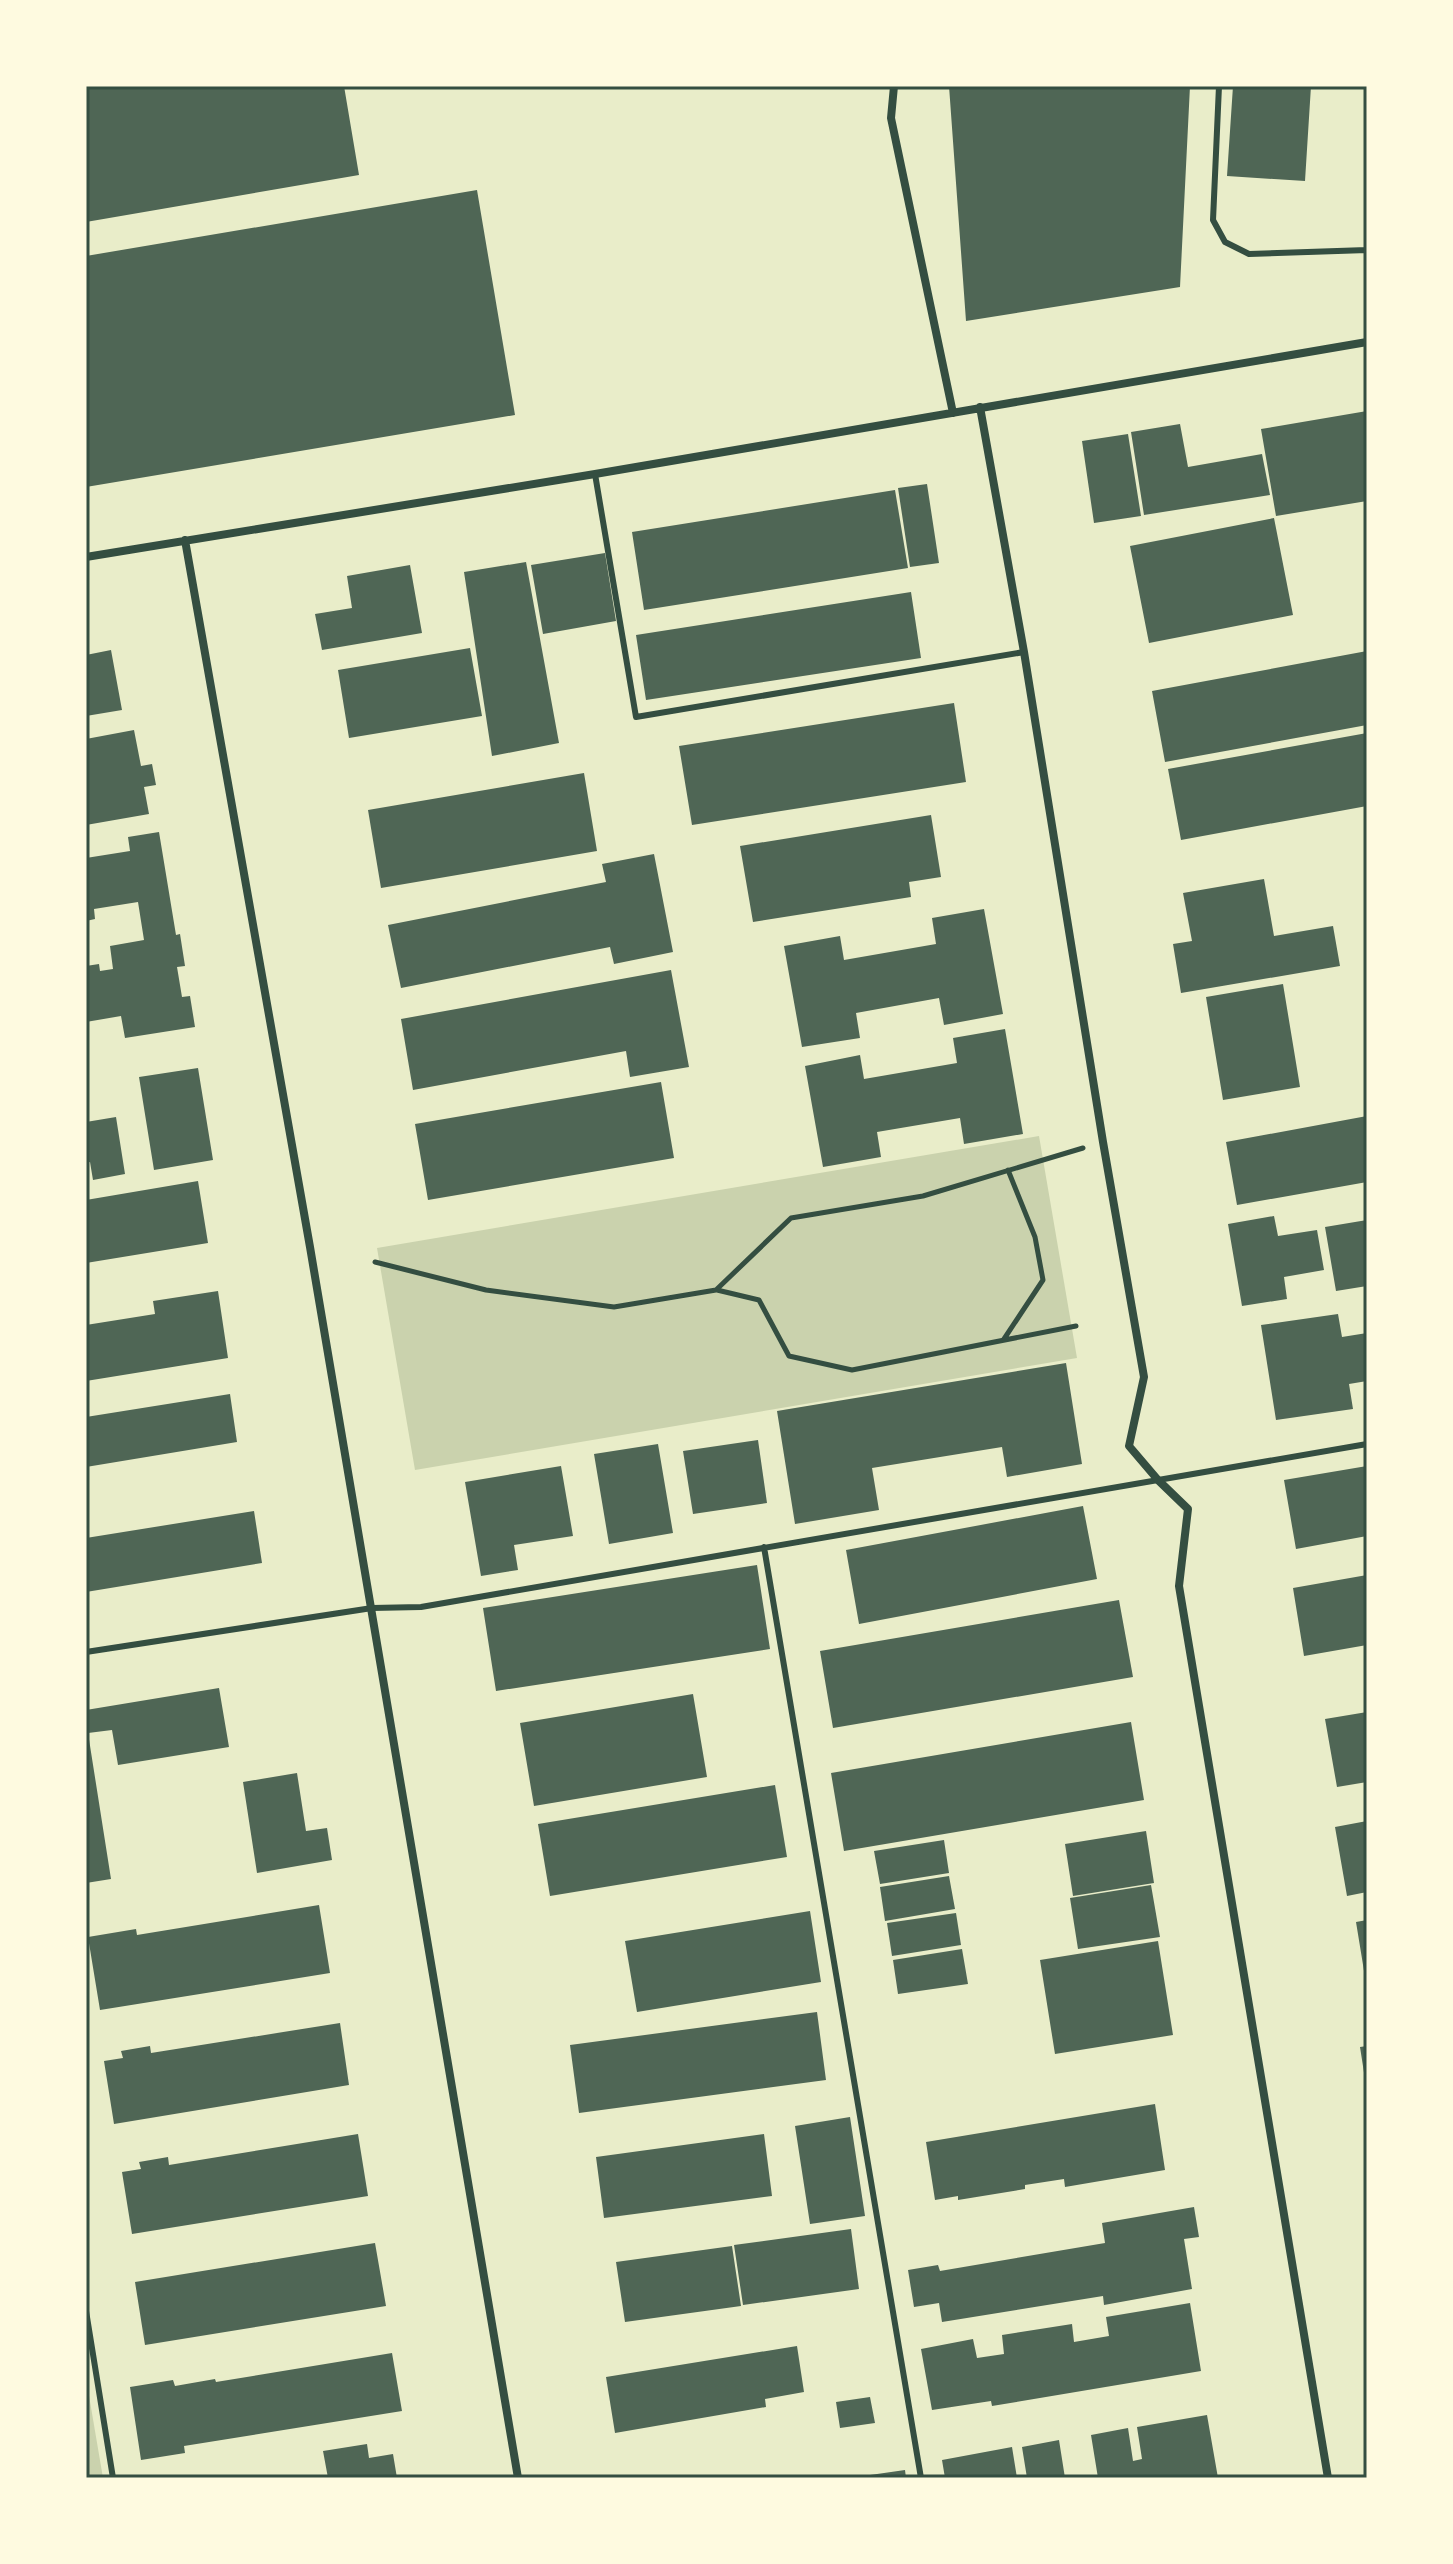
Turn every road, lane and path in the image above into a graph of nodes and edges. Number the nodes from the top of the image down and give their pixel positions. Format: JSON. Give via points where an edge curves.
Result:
{"nodes":[{"id":1,"x":894,"y":86,"type":"edge"},
{"id":2,"x":1219,"y":86,"type":"edge"},
{"id":3,"x":1367,"y":243,"type":"edge"},
{"id":4,"x":1367,"y":250,"type":"edge"},
{"id":5,"x":1367,"y":257,"type":"edge"},
{"id":6,"x":1367,"y":342,"type":"edge"},
{"id":7,"x":980,"y":407,"type":"junction"},
{"id":8,"x":953,"y":413,"type":"junction"},
{"id":9,"x":595,"y":474,"type":"junction"},
{"id":10,"x":185,"y":540,"type":"junction"},
{"id":11,"x":86,"y":557,"type":"edge"},
{"id":12,"x":1024,"y":652,"type":"junction"},
{"id":13,"x":1103,"y":1142,"type":"junction"},
{"id":14,"x":1008,"y":1170,"type":"junction"},
{"id":15,"x":375,"y":1262,"type":"dead end"},
{"id":16,"x":716,"y":1290,"type":"junction"},
{"id":17,"x":1076,"y":1326,"type":"dead end"},
{"id":18,"x":1003,"y":1340,"type":"junction"},
{"id":19,"x":1367,"y":1444,"type":"edge"},
{"id":20,"x":1158,"y":1480,"type":"junction"},
{"id":21,"x":764,"y":1547,"type":"junction"},
{"id":22,"x":372,"y":1608,"type":"junction"},
{"id":23,"x":86,"y":1652,"type":"edge"},
{"id":24,"x":86,"y":2311,"type":"edge"},
{"id":25,"x":113,"y":2478,"type":"edge"},
{"id":26,"x":518,"y":2478,"type":"edge"},
{"id":27,"x":921,"y":2478,"type":"edge"},
{"id":28,"x":1328,"y":2478,"type":"edge"}],
"edges":[{"from":1,"to":8,"type":"street","via":[[891,118]]},
{"from":2,"to":4,"type":"lane","via":[[1213,220],[1225,242],[1249,254]]},
{"from":3,"to":4,"type":"lane"},
{"from":4,"to":5,"type":"lane"},
{"from":6,"to":7,"type":"street"},
{"from":7,"to":8,"type":"street"},
{"from":7,"to":12,"type":"street"},
{"from":8,"to":9,"type":"street"},
{"from":9,"to":10,"type":"street"},
{"from":9,"to":12,"type":"lane","via":[[636,717]]},
{"from":10,"to":11,"type":"street"},
{"from":10,"to":22,"type":"street"},
{"from":12,"to":13,"type":"street"},
{"from":13,"to":14,"type":"path"},
{"from":13,"to":20,"type":"street","via":[[1144,1377],[1129,1446]]},
{"from":14,"to":16,"type":"path","via":[[923,1196],[791,1218]]},
{"from":14,"to":18,"type":"path","via":[[1035,1237],[1043,1280]]},
{"from":15,"to":16,"type":"path","via":[[486,1290],[614,1307]]},
{"from":16,"to":18,"type":"path","via":[[759,1300],[789,1356],[852,1370]]},
{"from":17,"to":18,"type":"path"},
{"from":19,"to":20,"type":"lane"},
{"from":20,"to":21,"type":"lane"},
{"from":20,"to":28,"type":"street","via":[[1188,1509],[1179,1586]]},
{"from":21,"to":22,"type":"lane","via":[[421,1607]]},
{"from":21,"to":27,"type":"lane"},
{"from":22,"to":23,"type":"lane"},
{"from":22,"to":26,"type":"street"},
{"from":24,"to":25,"type":"lane"}]}
